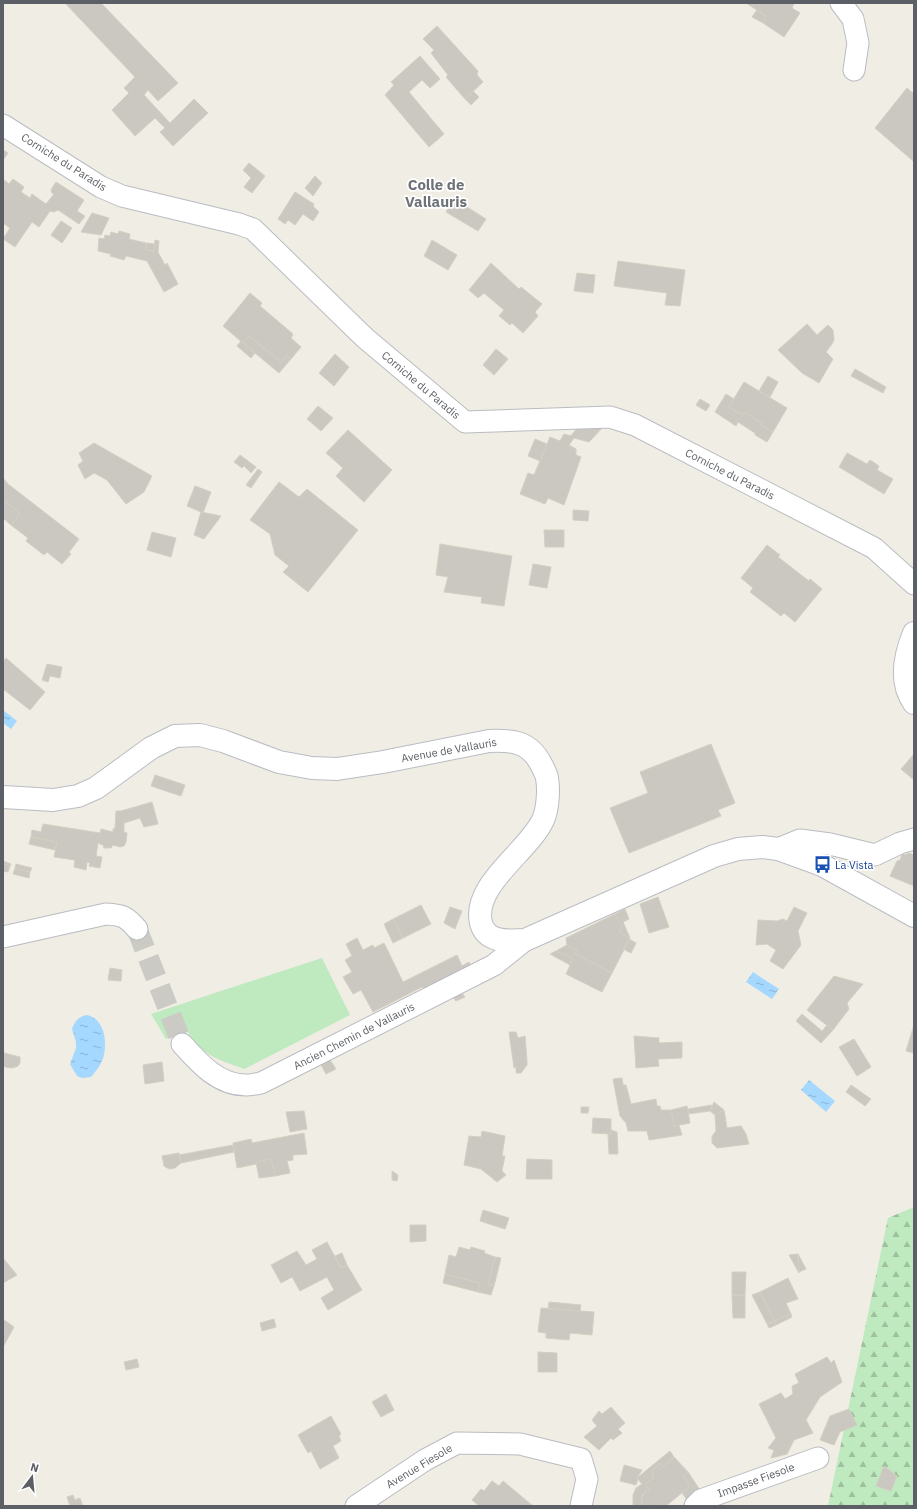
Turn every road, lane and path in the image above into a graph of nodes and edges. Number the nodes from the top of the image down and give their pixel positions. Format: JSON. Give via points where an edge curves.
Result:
{"nodes":[{"id":1,"x":841,"y":3,"type":"edge"},
{"id":2,"x":854,"y":70,"type":"dead end"},
{"id":3,"x":3,"y":125,"type":"edge"},
{"id":4,"x":914,"y":584,"type":"edge"},
{"id":5,"x":914,"y":633,"type":"edge"},
{"id":6,"x":914,"y":703,"type":"edge"},
{"id":7,"x":3,"y":797,"type":"edge"},
{"id":8,"x":914,"y":839,"type":"edge"},
{"id":9,"x":778,"y":849,"type":"junction"},
{"id":10,"x":914,"y":916,"type":"edge"},
{"id":11,"x":137,"y":929,"type":"tunnel mouth"},
{"id":12,"x":3,"y":937,"type":"edge"},
{"id":13,"x":525,"y":940,"type":"junction"},
{"id":14,"x":182,"y":1044,"type":"tunnel mouth"},
{"id":15,"x":818,"y":1458,"type":"dead end"},
{"id":16,"x":356,"y":1506,"type":"edge"},
{"id":17,"x":581,"y":1506,"type":"edge"},
{"id":18,"x":695,"y":1506,"type":"edge"}],
"edges":[{"from":1,"to":2,"type":"street","via":[[852,19],[858,43]]},
{"from":3,"to":4,"type":"street","name":"Corniche du Paradis","via":[[101,187],[122,196],[253,229],[365,338],[465,422],[610,417],[635,425],[874,548]]},
{"from":5,"to":6,"type":"main road","via":[[906,656],[904,676]]},
{"from":7,"to":13,"type":"main road","name":"Avenue de Vallauris","via":[[53,800],[78,796],[96,788],[151,748],[174,736],[200,735],[223,740],[279,762],[312,768],[337,769],[489,741],[520,743],[532,751],[547,777],[546,810],[543,821],[486,893],[480,917],[482,927],[499,940]]},
{"from":8,"to":9,"type":"street","via":[[875,855],[800,840]]},
{"from":9,"to":10,"type":"main road","name":"Avenue de Vallauris","via":[[822,865]]},
{"from":9,"to":13,"type":"main road","name":"Avenue de Vallauris","via":[[762,846],[714,856]]},
{"from":11,"to":12,"type":"street","via":[[129,919],[106,914]]},
{"from":13,"to":14,"type":"street","name":"Ancien Chemin de Vallauris","via":[[494,965],[261,1083],[245,1085],[211,1074]]},
{"from":15,"to":18,"type":"street","name":"Impasse Fiesole","via":[[701,1500]]},
{"from":16,"to":17,"type":"street","name":"Avenue Fiesole","via":[[425,1460],[457,1443],[520,1444],[581,1459],[587,1479]]}]}
